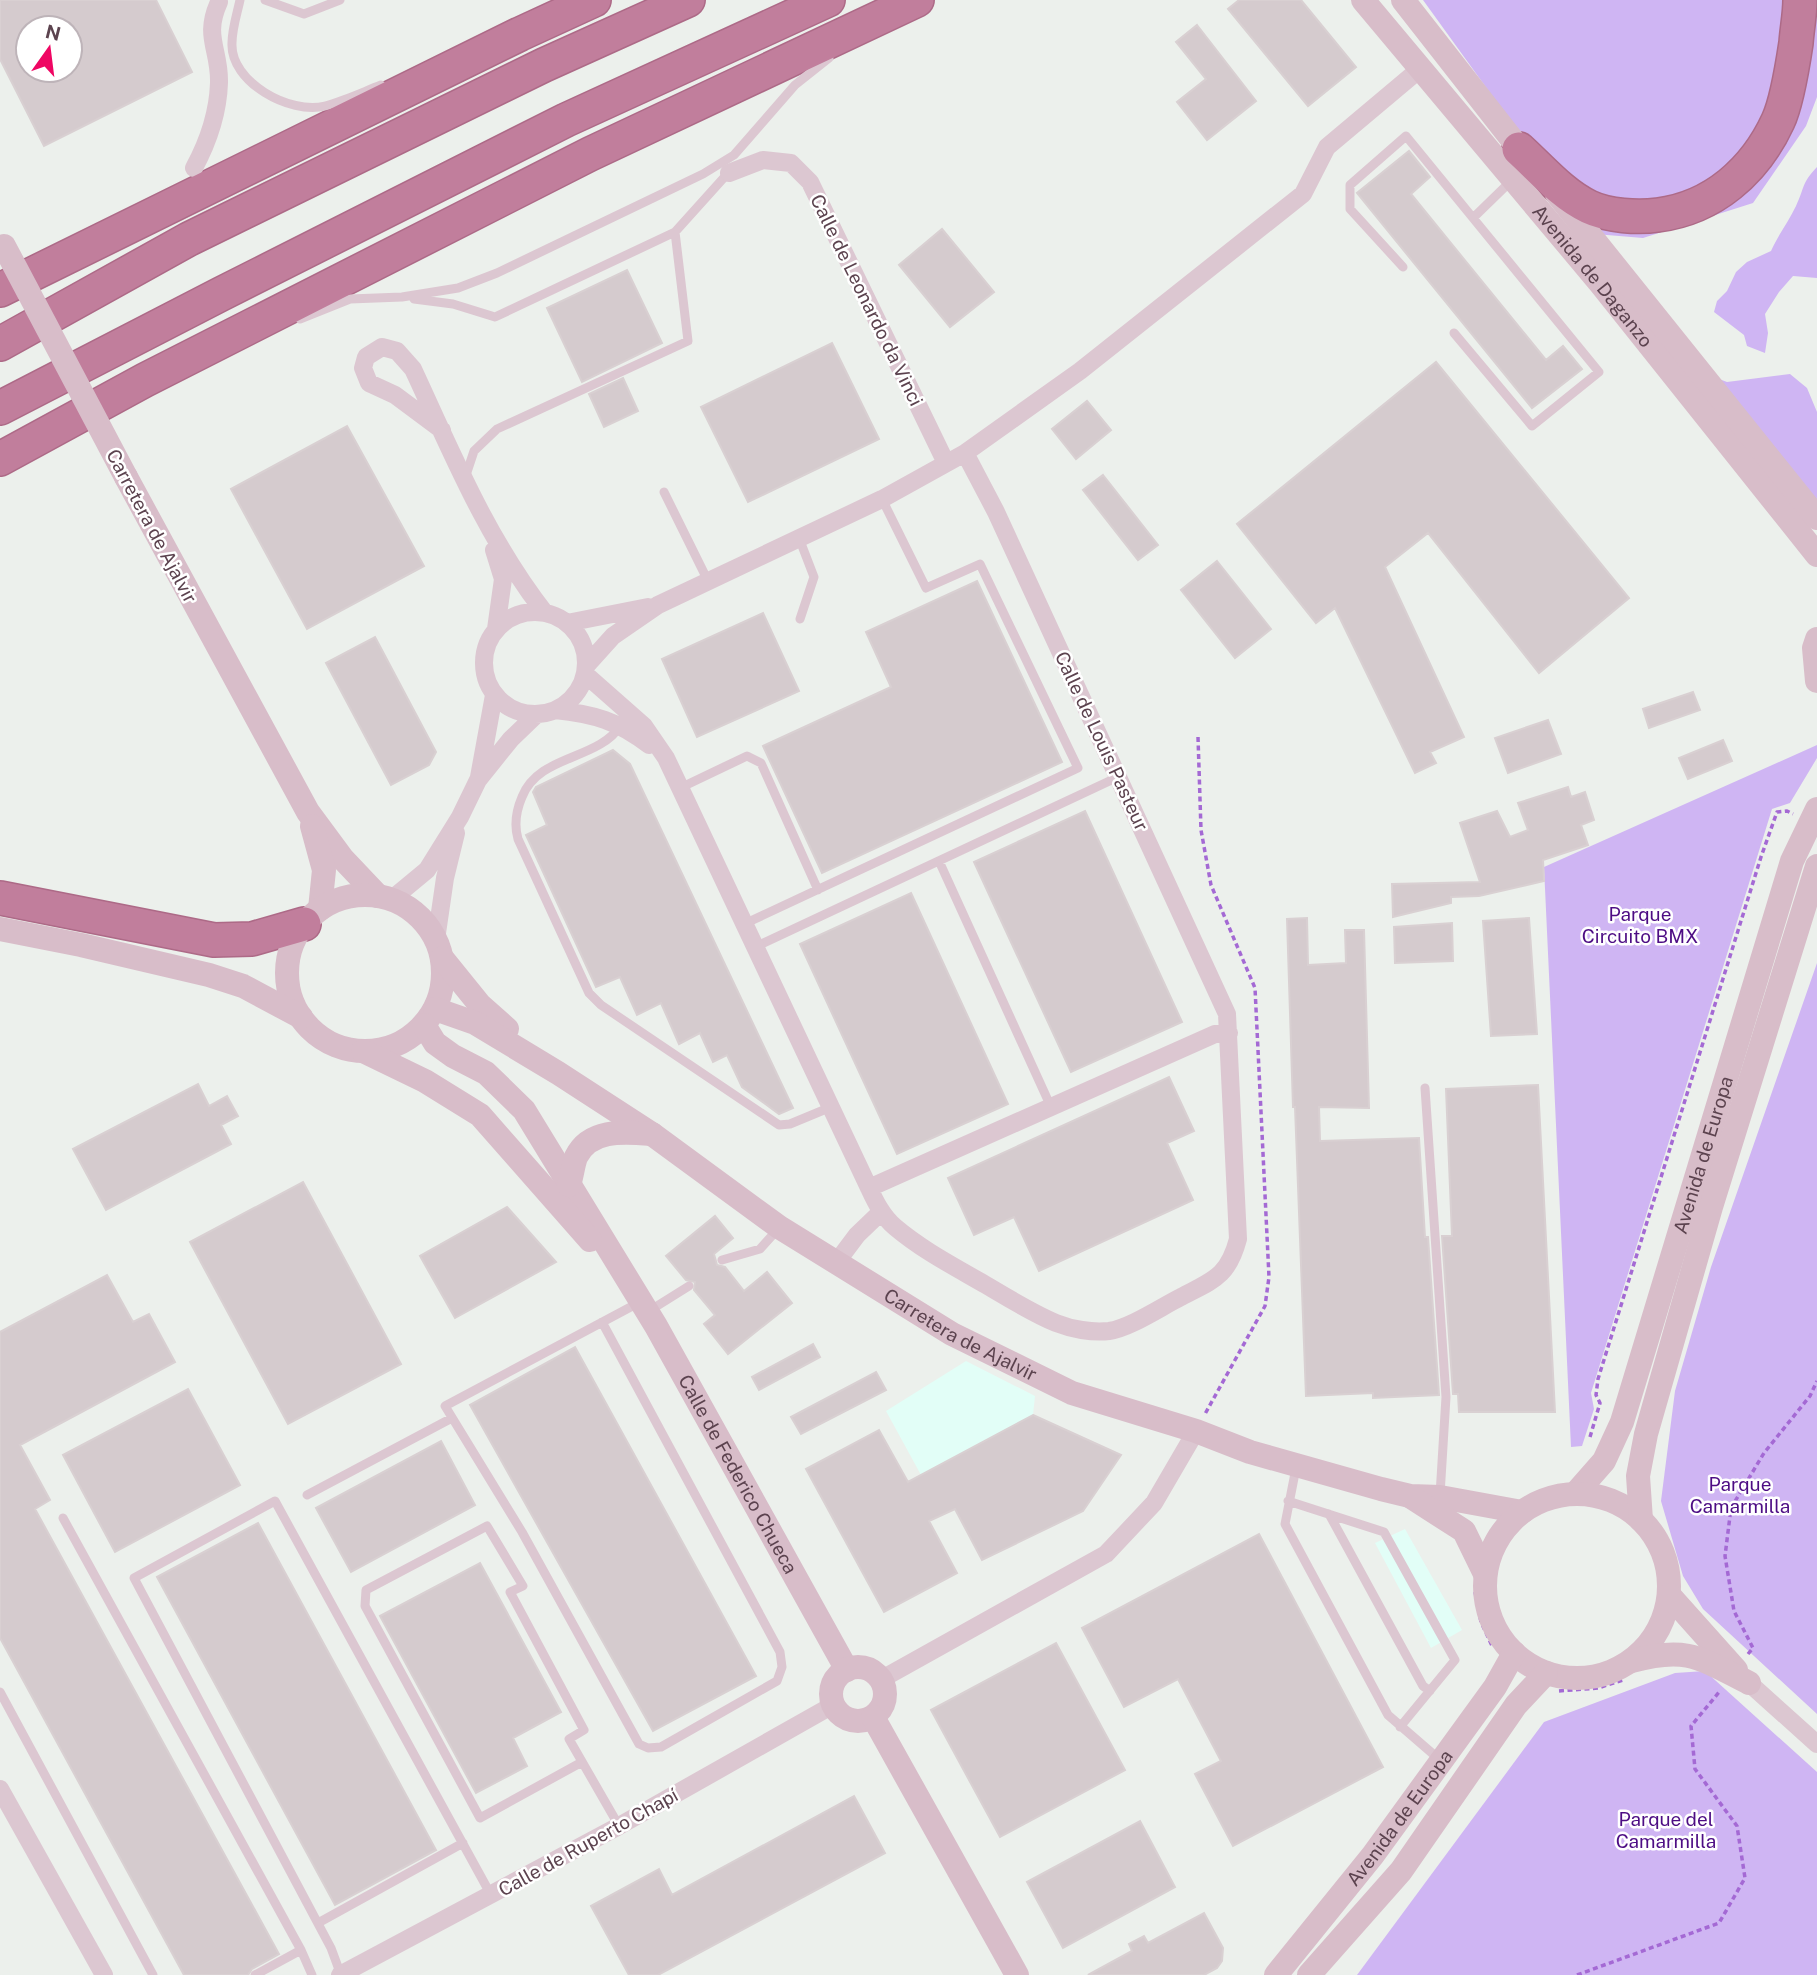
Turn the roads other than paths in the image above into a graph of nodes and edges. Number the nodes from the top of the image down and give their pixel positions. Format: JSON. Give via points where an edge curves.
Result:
{"nodes":[{"id":1,"x":240,"y":0,"type":"edge"},
{"id":2,"x":265,"y":0,"type":"edge"},
{"id":3,"x":340,"y":0,"type":"edge"},
{"id":4,"x":594,"y":0,"type":"edge"},
{"id":5,"x":688,"y":0,"type":"edge"},
{"id":6,"x":828,"y":0,"type":"edge"},
{"id":7,"x":917,"y":0,"type":"edge"},
{"id":8,"x":932,"y":0,"type":"edge"},
{"id":9,"x":1363,"y":0,"type":"edge"},
{"id":10,"x":1403,"y":0,"type":"edge"},
{"id":11,"x":1800,"y":0,"type":"edge"},
{"id":12,"x":221,"y":1,"type":"edge"},
{"id":13,"x":888,"y":25,"type":"dead end"},
{"id":14,"x":520,"y":34,"type":"junction"},
{"id":15,"x":843,"y":50,"type":"dead end"},
{"id":16,"x":1421,"y":68,"type":"junction"},
{"id":17,"x":421,"y":70,"type":"dead end"},
{"id":18,"x":397,"y":79,"type":"dead end"},
{"id":19,"x":734,"y":155,"type":"junction"},
{"id":20,"x":1516,"y":165,"type":"junction"},
{"id":21,"x":194,"y":168,"type":"dead end"},
{"id":22,"x":729,"y":173,"type":"junction"},
{"id":23,"x":174,"y":204,"type":"junction"},
{"id":24,"x":1473,"y":218,"type":"junction"},
{"id":25,"x":675,"y":232,"type":"junction"},
{"id":26,"x":2,"y":242,"type":"edge"},
{"id":27,"x":1403,"y":267,"type":"dead end"},
{"id":28,"x":0,"y":290,"type":"edge"},
{"id":29,"x":402,"y":297,"type":"junction"},
{"id":30,"x":0,"y":302,"type":"edge"},
{"id":31,"x":286,"y":325,"type":"dead end"},
{"id":32,"x":1454,"y":332,"type":"dead end"},
{"id":33,"x":247,"y":340,"type":"dead end"},
{"id":34,"x":0,"y":344,"type":"edge"},
{"id":35,"x":145,"y":380,"type":"junction"},
{"id":36,"x":0,"y":408,"type":"edge"},
{"id":37,"x":442,"y":430,"type":"junction"},
{"id":38,"x":965,"y":453,"type":"junction"},
{"id":39,"x":0,"y":459,"type":"edge"},
{"id":40,"x":946,"y":463,"type":"junction"},
{"id":41,"x":465,"y":480,"type":"junction"},
{"id":42,"x":664,"y":492,"type":"dead end"},
{"id":43,"x":882,"y":499,"type":"junction"},
{"id":44,"x":1817,"y":519,"type":"edge"},
{"id":45,"x":485,"y":524,"type":"junction"},
{"id":46,"x":799,"y":538,"type":"junction"},
{"id":47,"x":1817,"y":555,"type":"edge"},
{"id":48,"x":708,"y":581,"type":"junction"},
{"id":49,"x":658,"y":605,"type":"junction"},
{"id":50,"x":545,"y":613,"type":"junction"},
{"id":51,"x":800,"y":619,"type":"dead end"},
{"id":52,"x":567,"y":623,"type":"junction"},
{"id":53,"x":496,"y":629,"type":"junction"},
{"id":54,"x":1817,"y":639,"type":"edge"},
{"id":55,"x":585,"y":670,"type":"junction"},
{"id":56,"x":1817,"y":681,"type":"edge"},
{"id":57,"x":494,"y":695,"type":"junction"},
{"id":58,"x":546,"y":712,"type":"junction"},
{"id":59,"x":621,"y":726,"type":"junction"},
{"id":60,"x":666,"y":758,"type":"junction"},
{"id":61,"x":1118,"y":777,"type":"junction"},
{"id":62,"x":478,"y":780,"type":"junction"},
{"id":63,"x":680,"y":788,"type":"junction"},
{"id":64,"x":309,"y":812,"type":"junction"},
{"id":65,"x":1808,"y":813,"type":"edge"},
{"id":66,"x":460,"y":817,"type":"junction"},
{"id":67,"x":939,"y":861,"type":"junction"},
{"id":68,"x":1817,"y":866,"type":"edge"},
{"id":69,"x":818,"y":890,"type":"junction"},
{"id":70,"x":0,"y":898,"type":"edge"},
{"id":71,"x":385,"y":898,"type":"junction"},
{"id":72,"x":312,"y":917,"type":"junction"},
{"id":73,"x":744,"y":924,"type":"junction"},
{"id":74,"x":0,"y":929,"type":"edge"},
{"id":75,"x":755,"y":947,"type":"junction"},
{"id":76,"x":439,"y":949,"type":"junction"},
{"id":77,"x":301,"y":1017,"type":"junction"},
{"id":78,"x":430,"y":1017,"type":"junction"},
{"id":79,"x":1229,"y":1033,"type":"junction"},
{"id":80,"x":363,"y":1051,"type":"junction"},
{"id":81,"x":558,"y":1073,"type":"junction"},
{"id":82,"x":1425,"y":1088,"type":"dead end"},
{"id":83,"x":831,"y":1107,"type":"junction"},
{"id":84,"x":1051,"y":1107,"type":"junction"},
{"id":85,"x":652,"y":1134,"type":"junction"},
{"id":86,"x":569,"y":1185,"type":"junction"},
{"id":87,"x":869,"y":1188,"type":"junction"},
{"id":88,"x":881,"y":1212,"type":"junction"},
{"id":89,"x":779,"y":1227,"type":"junction"},
{"id":90,"x":722,"y":1260,"type":"dead end"},
{"id":91,"x":836,"y":1263,"type":"junction"},
{"id":92,"x":689,"y":1286,"type":"dead end"},
{"id":93,"x":639,"y":1298,"type":"junction"},
{"id":94,"x":602,"y":1322,"type":"junction"},
{"id":95,"x":452,"y":1418,"type":"junction"},
{"id":96,"x":1196,"y":1431,"type":"junction"},
{"id":97,"x":1297,"y":1465,"type":"junction"},
{"id":98,"x":1571,"y":1489,"type":"junction"},
{"id":99,"x":307,"y":1495,"type":"dead end"},
{"id":100,"x":1410,"y":1496,"type":"junction"},
{"id":101,"x":1440,"y":1497,"type":"junction"},
{"id":102,"x":1288,"y":1501,"type":"junction"},
{"id":103,"x":1516,"y":1512,"type":"junction"},
{"id":104,"x":1329,"y":1514,"type":"junction"},
{"id":105,"x":63,"y":1518,"type":"dead end"},
{"id":106,"x":1641,"y":1520,"type":"junction"},
{"id":107,"x":1482,"y":1566,"type":"junction"},
{"id":108,"x":1669,"y":1595,"type":"junction"},
{"id":109,"x":1504,"y":1656,"type":"junction"},
{"id":110,"x":1631,"y":1668,"type":"junction"},
{"id":111,"x":847,"y":1670,"type":"junction"},
{"id":112,"x":1742,"y":1676,"type":"junction"},
{"id":113,"x":880,"y":1680,"type":"junction"},
{"id":114,"x":1549,"y":1684,"type":"junction"},
{"id":115,"x":1430,"y":1691,"type":"junction"},
{"id":116,"x":0,"y":1692,"type":"edge"},
{"id":117,"x":833,"y":1705,"type":"junction"},
{"id":118,"x":873,"y":1717,"type":"junction"},
{"id":119,"x":1400,"y":1727,"type":"junction"},
{"id":120,"x":1817,"y":1744,"type":"edge"},
{"id":121,"x":1441,"y":1761,"type":"junction"},
{"id":122,"x":582,"y":1762,"type":"junction"},
{"id":123,"x":0,"y":1789,"type":"edge"},
{"id":124,"x":619,"y":1826,"type":"junction"},
{"id":125,"x":463,"y":1843,"type":"junction"},
{"id":126,"x":491,"y":1895,"type":"junction"},
{"id":127,"x":318,"y":1923,"type":"junction"},
{"id":128,"x":301,"y":1950,"type":"junction"},
{"id":129,"x":104,"y":1975,"type":"edge"},
{"id":130,"x":153,"y":1975,"type":"edge"},
{"id":131,"x":255,"y":1975,"type":"edge"},
{"id":132,"x":312,"y":1975,"type":"edge"},
{"id":133,"x":340,"y":1975,"type":"edge"},
{"id":134,"x":1017,"y":1975,"type":"edge"},
{"id":135,"x":1276,"y":1975,"type":"edge"},
{"id":136,"x":1309,"y":1975,"type":"edge"}],
"edges":[{"from":1,"to":18,"type":"lane","via":[[231,44],[236,61],[250,83],[271,97],[322,107]]},
{"from":2,"to":3,"type":"lane","via":[[304,14]]},
{"from":4,"to":14,"type":"highway"},
{"from":5,"to":34,"type":"highway","via":[[544,65],[189,239]]},
{"from":6,"to":36,"type":"highway","via":[[566,120]]},
{"from":7,"to":35,"type":"highway","via":[[590,153]]},
{"from":8,"to":13,"type":"lane"},
{"from":9,"to":16,"type":"street","name":"Avenida de Daganzo"},
{"from":10,"to":20,"type":"street","name":"Avenida de Daganzo"},
{"from":11,"to":20,"type":"highway","via":[[1794,59],[1779,120],[1752,163],[1730,187],[1676,213],[1646,216],[1590,208]]},
{"from":12,"to":21,"type":"street","via":[[211,19],[218,95],[206,145]]},
{"from":14,"to":17,"type":"lane"},
{"from":14,"to":23,"type":"highway"},
{"from":15,"to":19,"type":"lane","via":[[795,85]]},
{"from":16,"to":20,"type":"street","name":"Avenida de Daganzo"},
{"from":16,"to":38,"type":"street","via":[[1328,147],[1303,194],[1080,371]]},
{"from":19,"to":22,"type":"lane"},
{"from":19,"to":29,"type":"lane","via":[[497,273],[458,288]]},
{"from":20,"to":24,"type":"lane"},
{"from":20,"to":44,"type":"street","name":"Avenida de Daganzo"},
{"from":20,"to":47,"type":"street","name":"Avenida de Daganzo","via":[[1600,283]]},
{"from":22,"to":25,"type":"lane"},
{"from":22,"to":40,"type":"street","name":"Calle de Leonardo da Vinci","via":[[763,160],[791,163],[810,182]]},
{"from":23,"to":28,"type":"highway"},
{"from":23,"to":30,"type":"highway"},
{"from":24,"to":27,"type":"lane","via":[[1406,136],[1350,185],[1350,209]]},
{"from":24,"to":32,"type":"lane","via":[[1599,372],[1532,426]]},
{"from":25,"to":29,"type":"lane","via":[[495,317],[453,304]]},
{"from":25,"to":41,"type":"lane","via":[[688,341],[497,429],[474,452]]},
{"from":26,"to":64,"type":"street","name":"Carretera de Ajalvir","bridge":true},
{"from":29,"to":31,"type":"lane","via":[[350,299]]},
{"from":33,"to":35,"type":"lane"},
{"from":35,"to":39,"type":"highway"},
{"from":37,"to":37,"type":"street","via":[[413,369],[397,351],[382,347],[366,357],[363,368],[369,383],[395,395]]},
{"from":37,"to":41,"type":"street"},
{"from":38,"to":40,"type":"street"},
{"from":38,"to":61,"type":"street","name":"Calle de Louis Pasteur"},
{"from":40,"to":43,"type":"street"},
{"from":41,"to":45,"type":"street"},
{"from":42,"to":48,"type":"lane"},
{"from":43,"to":46,"type":"street"},
{"from":43,"to":69,"type":"lane","via":[[926,588],[980,564],[1078,768]]},
{"from":45,"to":50,"type":"street"},
{"from":45,"to":53,"type":"street","via":[[503,579]]},
{"from":46,"to":48,"type":"street"},
{"from":46,"to":51,"type":"lane","via":[[814,577]]},
{"from":48,"to":49,"type":"street"},
{"from":49,"to":52,"type":"street"},
{"from":49,"to":55,"type":"street","via":[[613,636]]},
{"from":50,"to":52,"type":"street"},
{"from":50,"to":53,"type":"street","via":[[527,612]]},
{"from":52,"to":55,"type":"street","via":[[584,650]]},
{"from":53,"to":57,"type":"street","via":[[483,661]]},
{"from":54,"to":56,"type":"street"},
{"from":55,"to":58,"type":"street","via":[[569,702]]},
{"from":55,"to":60,"type":"street","name":"Calle de Louis Pasteur","via":[[643,726]]},
{"from":57,"to":58,"type":"street","via":[[513,709]]},
{"from":57,"to":62,"type":"street"},
{"from":58,"to":59,"type":"street","name":"Calle de Louis Pasteur","via":[[588,713]]},
{"from":58,"to":62,"type":"street","via":[[511,739]]},
{"from":59,"to":60,"type":"street","name":"Calle de Louis Pasteur"},
{"from":59,"to":83,"type":"lane","via":[[613,738],[539,773],[527,784],[515,827],[589,993],[779,1125],[790,1125]]},
{"from":60,"to":63,"type":"street","name":"Calle de Louis Pasteur"},
{"from":61,"to":67,"type":"lane"},
{"from":61,"to":79,"type":"street","name":"Calle de Louis Pasteur","via":[[1220,997]]},
{"from":62,"to":66,"type":"street"},
{"from":63,"to":69,"type":"lane","via":[[747,756],[761,763]]},
{"from":63,"to":73,"type":"street","name":"Calle de Louis Pasteur"},
{"from":64,"to":71,"type":"street","name":"Carretera de Ajalvir","via":[[342,858]]},
{"from":64,"to":72,"type":"street","name":"Carretera de Ajalvir","via":[[324,870]]},
{"from":65,"to":98,"type":"street","name":"Avenida de Europa","via":[[1622,1422],[1604,1461]]},
{"from":66,"to":71,"type":"street","via":[[427,870]]},
{"from":66,"to":76,"type":"street","via":[[444,878]]},
{"from":67,"to":75,"type":"lane"},
{"from":67,"to":84,"type":"lane"},
{"from":68,"to":106,"type":"street","name":"Avenida de Europa","via":[[1646,1434],[1639,1476]]},
{"from":69,"to":73,"type":"lane"},
{"from":70,"to":72,"type":"highway","via":[[214,940],[252,939]]},
{"from":71,"to":72,"type":"street","via":[[357,895],[338,900]]},
{"from":71,"to":76,"type":"street","via":[[410,909],[425,923]]},
{"from":72,"to":77,"type":"street","via":[[292,946],[287,970],[290,995]]},
{"from":73,"to":75,"type":"street","name":"Calle de Louis Pasteur"},
{"from":74,"to":77,"type":"street","via":[[209,975],[243,986]]},
{"from":75,"to":83,"type":"street","name":"Calle de Louis Pasteur"},
{"from":76,"to":78,"type":"street","via":[[443,984]]},
{"from":76,"to":81,"type":"street","name":"Carretera de Ajalvir","via":[[480,1005]]},
{"from":77,"to":80,"type":"street","via":[[318,1035],[339,1047]]},
{"from":78,"to":80,"type":"street","via":[[407,1039]]},
{"from":78,"to":81,"type":"street","name":"Carretera de Ajalvir","via":[[475,1023]]},
{"from":78,"to":86,"type":"street","via":[[436,1043],[486,1073],[524,1110]]},
{"from":79,"to":84,"type":"street","via":[[1215,1034]]},
{"from":79,"to":88,"type":"street","name":"Calle de Louis Pasteur","via":[[1238,1239],[1233,1258],[1225,1271],[1209,1282],[1128,1324],[1109,1331],[1056,1323],[935,1255]]},
{"from":80,"to":93,"type":"street","via":[[480,1115]]},
{"from":81,"to":85,"type":"street","name":"Carretera de Ajalvir"},
{"from":82,"to":101,"type":"lane","via":[[1446,1397]]},
{"from":83,"to":87,"type":"street","name":"Calle de Louis Pasteur"},
{"from":84,"to":87,"type":"street"},
{"from":85,"to":86,"type":"street","via":[[622,1132],[588,1142],[576,1157]]},
{"from":85,"to":89,"type":"street","name":"Carretera de Ajalvir"},
{"from":86,"to":93,"type":"street"},
{"from":87,"to":88,"type":"street","name":"Calle de Louis Pasteur"},
{"from":88,"to":91,"type":"street"},
{"from":89,"to":90,"type":"lane","via":[[760,1249]]},
{"from":89,"to":91,"type":"street","name":"Carretera de Ajalvir"},
{"from":91,"to":96,"type":"street","name":"Carretera de Ajalvir","via":[[952,1334],[1072,1393]]},
{"from":92,"to":93,"type":"lane"},
{"from":93,"to":94,"type":"lane"},
{"from":93,"to":111,"type":"street","name":"Calle de Federico Chueca"},
{"from":94,"to":95,"type":"lane","via":[[445,1406]]},
{"from":94,"to":95,"type":"lane","via":[[780,1652],[782,1667],[777,1681],[662,1747],[639,1744],[522,1532]]},
{"from":95,"to":99,"type":"lane"},
{"from":96,"to":97,"type":"street","name":"Carretera de Ajalvir"},
{"from":96,"to":113,"type":"street","via":[[1154,1503],[1106,1554]]},
{"from":97,"to":100,"type":"street","name":"Carretera de Ajalvir"},
{"from":97,"to":102,"type":"lane"},
{"from":98,"to":103,"type":"street"},
{"from":98,"to":106,"type":"street","via":[[1621,1506]]},
{"from":100,"to":101,"type":"street","name":"Carretera de Ajalvir"},
{"from":100,"to":107,"type":"street","name":"Carretera de Ajalvir","via":[[1464,1531]]},
{"from":101,"to":103,"type":"street","name":"Carretera de Ajalvir"},
{"from":102,"to":104,"type":"lane"},
{"from":102,"to":119,"type":"lane","via":[[1284,1524],[1388,1716]]},
{"from":103,"to":107,"type":"street"},
{"from":104,"to":115,"type":"lane","via":[[1423,1686]]},
{"from":104,"to":115,"type":"lane","via":[[1384,1532],[1455,1660]]},
{"from":105,"to":128,"type":"lane"},
{"from":106,"to":108,"type":"street","via":[[1667,1567]]},
{"from":107,"to":109,"type":"street","via":[[1487,1607]]},
{"from":108,"to":110,"type":"street","via":[[1657,1632]]},
{"from":108,"to":112,"type":"street"},
{"from":109,"to":114,"type":"street","via":[[1529,1665]]},
{"from":109,"to":121,"type":"street","name":"Avenida de Europa","via":[[1495,1687]]},
{"from":110,"to":112,"type":"street","via":[[1657,1654],[1675,1653],[1701,1658]]},
{"from":110,"to":114,"type":"street"},
{"from":111,"to":113,"type":"street","via":[[865,1668]]},
{"from":111,"to":117,"type":"street","via":[[832,1685]]},
{"from":112,"to":120,"type":"street"},
{"from":113,"to":118,"type":"street","via":[[884,1701]]},
{"from":114,"to":136,"type":"street","name":"Avenida de Europa","via":[[1516,1705],[1401,1871]]},
{"from":115,"to":119,"type":"lane"},
{"from":116,"to":130,"type":"lane"},
{"from":117,"to":118,"type":"street","via":[[849,1720]]},
{"from":117,"to":124,"type":"street","name":"Calle de Ruperto Chapí"},
{"from":118,"to":134,"type":"street"},
{"from":119,"to":121,"type":"lane"},
{"from":121,"to":135,"type":"street","name":"Avenida de Europa","via":[[1373,1855]]},
{"from":122,"to":122,"type":"lane","via":[[569,1739],[584,1730],[510,1592],[523,1586],[486,1526],[366,1590],[365,1606],[480,1818]]},
{"from":122,"to":124,"type":"lane"},
{"from":123,"to":129,"type":"street"},
{"from":124,"to":126,"type":"street","name":"Calle de Ruperto Chapí"},
{"from":125,"to":126,"type":"lane"},
{"from":125,"to":127,"type":"lane"},
{"from":125,"to":127,"type":"lane","via":[[275,1501],[134,1578]]},
{"from":126,"to":133,"type":"street","name":"Calle de Ruperto Chapí"},
{"from":127,"to":133,"type":"lane"},
{"from":128,"to":131,"type":"lane"},
{"from":128,"to":132,"type":"lane"}]}
